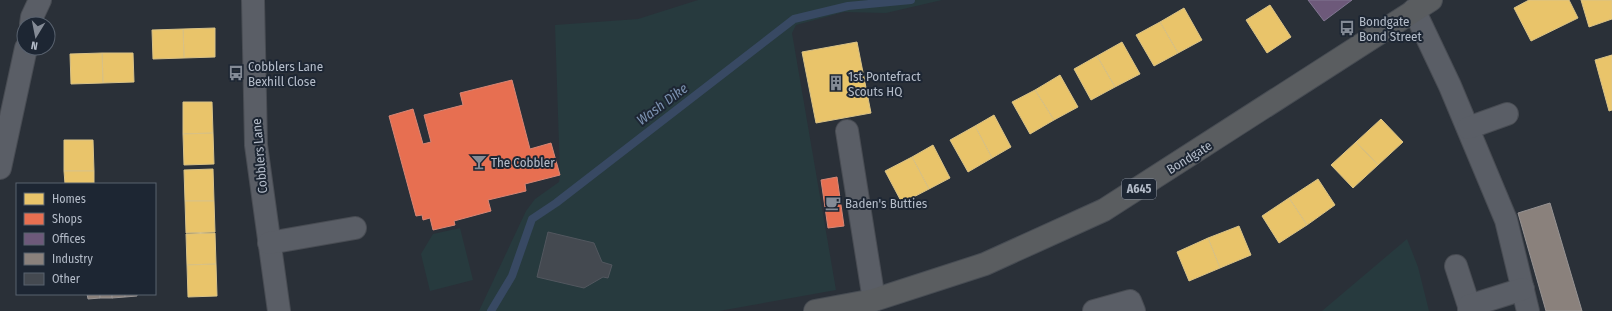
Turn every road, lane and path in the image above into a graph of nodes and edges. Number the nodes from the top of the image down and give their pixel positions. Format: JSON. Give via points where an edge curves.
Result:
{"nodes":[{"id":1,"x":40,"y":0,"type":"edge"},
{"id":2,"x":253,"y":0,"type":"edge"},
{"id":3,"x":1423,"y":5,"type":"edge"},
{"id":4,"x":32,"y":16,"type":"edge"},
{"id":5,"x":24,"y":56,"type":"edge"},
{"id":6,"x":1507,"y":114,"type":"dead end"},
{"id":7,"x":1468,"y":128,"type":"junction"},
{"id":8,"x":847,"y":131,"type":"dead end"},
{"id":9,"x":0,"y":168,"type":"edge"},
{"id":10,"x":355,"y":228,"type":"dead end"},
{"id":11,"x":269,"y":243,"type":"junction"},
{"id":12,"x":1456,"y":266,"type":"dead end"},
{"id":13,"x":1523,"y":289,"type":"junction"},
{"id":14,"x":874,"y":300,"type":"junction"},
{"id":15,"x":1469,"y":308,"type":"edge"},
{"id":16,"x":279,"y":311,"type":"edge"},
{"id":17,"x":815,"y":311,"type":"edge"},
{"id":18,"x":1094,"y":311,"type":"edge"},
{"id":19,"x":1134,"y":311,"type":"edge"},
{"id":20,"x":1528,"y":311,"type":"edge"}],
"edges":[{"from":1,"to":4,"type":"street"},
{"from":2,"to":11,"type":"street","name":"Cobblers Lane","via":[[256,145]]},
{"from":3,"to":7,"type":"street","via":[[1450,86]]},
{"from":3,"to":14,"type":"highway","name":"Bondgate","number":"A645","via":[[1104,210],[985,264]]},
{"from":5,"to":9,"type":"street"},
{"from":6,"to":7,"type":"street"},
{"from":7,"to":13,"type":"street","via":[[1506,220]]},
{"from":8,"to":14,"type":"street"},
{"from":10,"to":11,"type":"street"},
{"from":11,"to":16,"type":"street","name":"Cobblers Lane"},
{"from":12,"to":15,"type":"street"},
{"from":13,"to":15,"type":"street"},
{"from":13,"to":20,"type":"street"},
{"from":14,"to":17,"type":"highway","name":"Bondgate","number":"A645"},
{"from":18,"to":19,"type":"street","via":[[1130,301]]}]}
